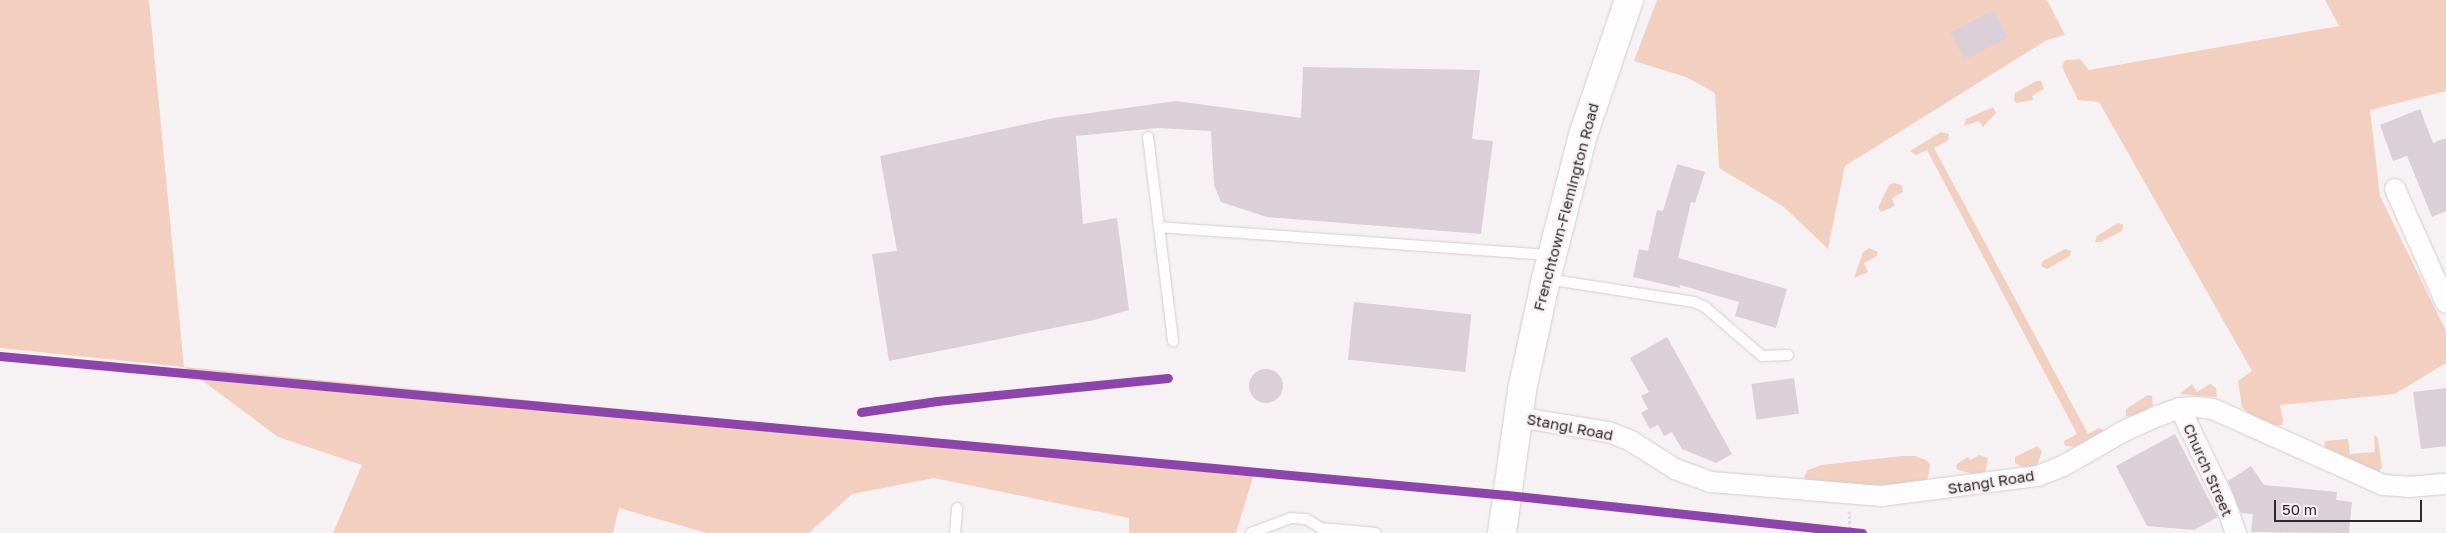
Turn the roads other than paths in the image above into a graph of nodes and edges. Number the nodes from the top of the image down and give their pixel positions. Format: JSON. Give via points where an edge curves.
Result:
{"nodes":[{"id":1,"x":1628,"y":0,"type":"edge"},
{"id":2,"x":1148,"y":137,"type":"dead end"},
{"id":3,"x":2396,"y":190,"type":"dead end"},
{"id":4,"x":1159,"y":227,"type":"junction"},
{"id":5,"x":1549,"y":267,"type":"junction"},
{"id":6,"x":2446,"y":303,"type":"edge"},
{"id":7,"x":1173,"y":341,"type":"dead end"},
{"id":8,"x":1788,"y":355,"type":"dead end"},
{"id":9,"x":2180,"y":408,"type":"junction"},
{"id":10,"x":1518,"y":417,"type":"junction"},
{"id":11,"x":2446,"y":484,"type":"edge"},
{"id":12,"x":957,"y":508,"type":"dead end"},
{"id":13,"x":954,"y":533,"type":"edge"},
{"id":14,"x":1251,"y":533,"type":"edge"},
{"id":15,"x":1376,"y":533,"type":"edge"},
{"id":16,"x":1502,"y":533,"type":"edge"},
{"id":17,"x":2236,"y":533,"type":"edge"}],
"edges":[{"from":1,"to":5,"type":"main road","name":"Frenchtown-Flemington Road","via":[[1583,135]]},
{"from":2,"to":4,"type":"lane"},
{"from":3,"to":6,"type":"street"},
{"from":4,"to":5,"type":"lane"},
{"from":4,"to":7,"type":"lane"},
{"from":5,"to":8,"type":"lane","via":[[1694,302],[1705,307],[1762,356]]},
{"from":5,"to":10,"type":"main road","name":"Frenchtown-Flemington Road"},
{"from":9,"to":10,"type":"street","name":"Stangl Road","via":[[2124,431],[2051,472],[2012,481],[1881,496],[1711,482],[1675,469],[1631,441],[1609,432]]},
{"from":9,"to":11,"type":"street","name":"Stangl Road","via":[[2213,409],[2383,485]]},
{"from":9,"to":17,"type":"street","name":"Church Street","via":[[2224,500]]},
{"from":10,"to":16,"type":"main road","name":"Frenchtown-Flemington Road"},
{"from":12,"to":13,"type":"lane"},
{"from":14,"to":15,"type":"lane","via":[[1291,518],[1306,519],[1321,528]]}]}
